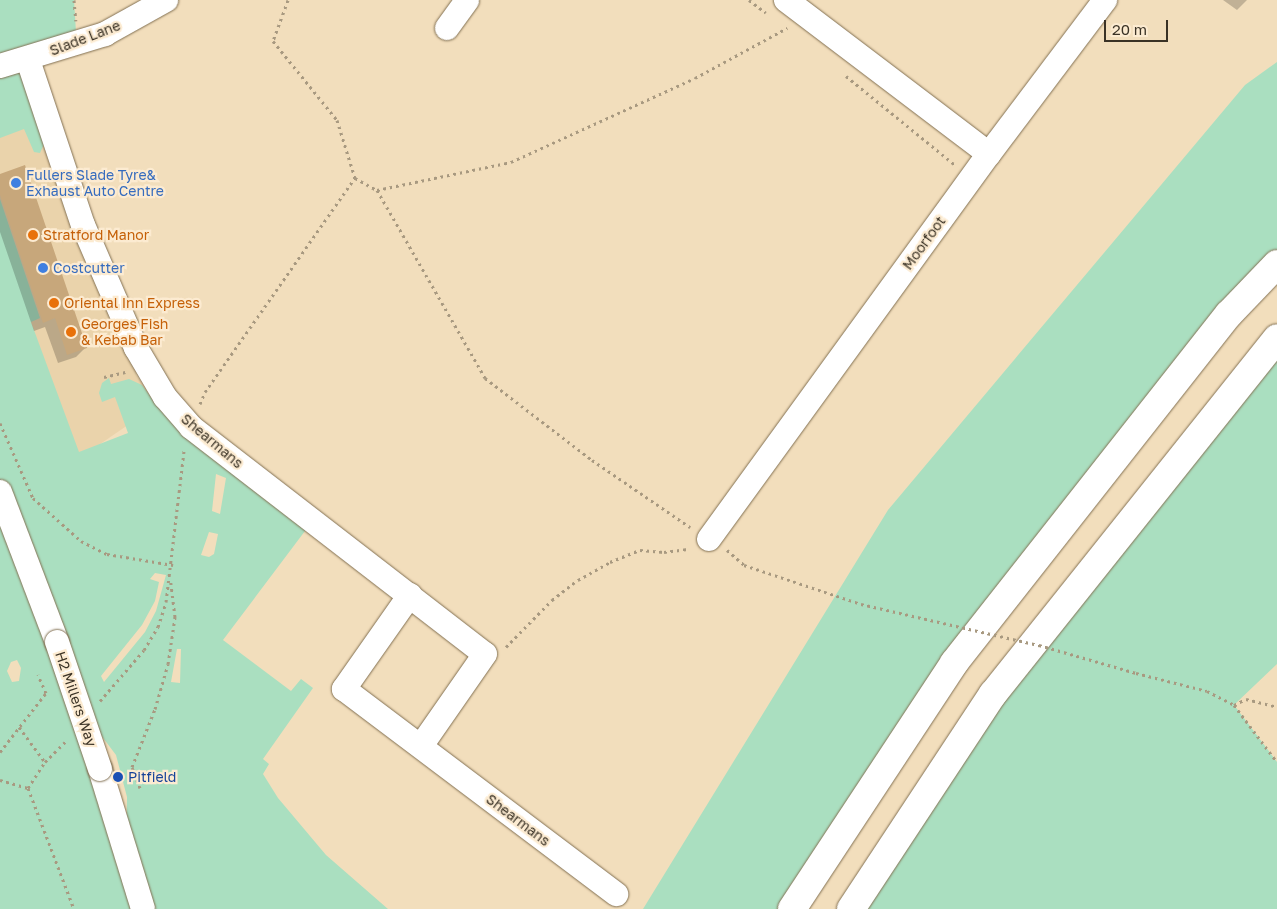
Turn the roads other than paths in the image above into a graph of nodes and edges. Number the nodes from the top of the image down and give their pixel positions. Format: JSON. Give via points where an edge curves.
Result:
{"nodes":[{"id":1,"x":166,"y":0,"type":"edge"},
{"id":2,"x":467,"y":0,"type":"edge"},
{"id":3,"x":1105,"y":0,"type":"edge"},
{"id":4,"x":779,"y":8,"type":"edge"},
{"id":5,"x":447,"y":28,"type":"dead end"},
{"id":6,"x":28,"y":60,"type":"junction"},
{"id":7,"x":0,"y":66,"type":"edge"},
{"id":8,"x":989,"y":154,"type":"junction"},
{"id":9,"x":1277,"y":264,"type":"edge"},
{"id":10,"x":1277,"y":338,"type":"edge"},
{"id":11,"x":0,"y":492,"type":"edge"},
{"id":12,"x":704,"y":543,"type":"road end"},
{"id":13,"x":410,"y":595,"type":"junction"},
{"id":14,"x":421,"y":746,"type":"junction"},
{"id":15,"x":616,"y":894,"type":"dead end"},
{"id":16,"x":143,"y":909,"type":"edge"},
{"id":17,"x":792,"y":909,"type":"edge"},
{"id":18,"x":851,"y":909,"type":"edge"}],
"edges":[{"from":1,"to":6,"type":"street","name":"Slade Lane","via":[[104,34]]},
{"from":2,"to":5,"type":"street"},
{"from":3,"to":8,"type":"street","name":"Moorfoot"},
{"from":4,"to":8,"type":"street"},
{"from":6,"to":7,"type":"street","name":"Slade Lane"},
{"from":6,"to":13,"type":"street","name":"Shearmans","via":[[83,224],[136,348],[165,397],[191,427]]},
{"from":8,"to":12,"type":"street","name":"Moorfoot"},
{"from":9,"to":17,"type":"highway","via":[[1229,314],[954,663]]},
{"from":10,"to":18,"type":"highway","via":[[993,694]]},
{"from":11,"to":16,"type":"street","name":"H2 Millers Way","bridge":true,"via":[[100,769]]},
{"from":13,"to":14,"type":"street","name":"Shearmans","via":[[485,654]]},
{"from":13,"to":14,"type":"street","name":"Shearmans","via":[[344,689]]},
{"from":14,"to":15,"type":"street","name":"Shearmans"}]}
